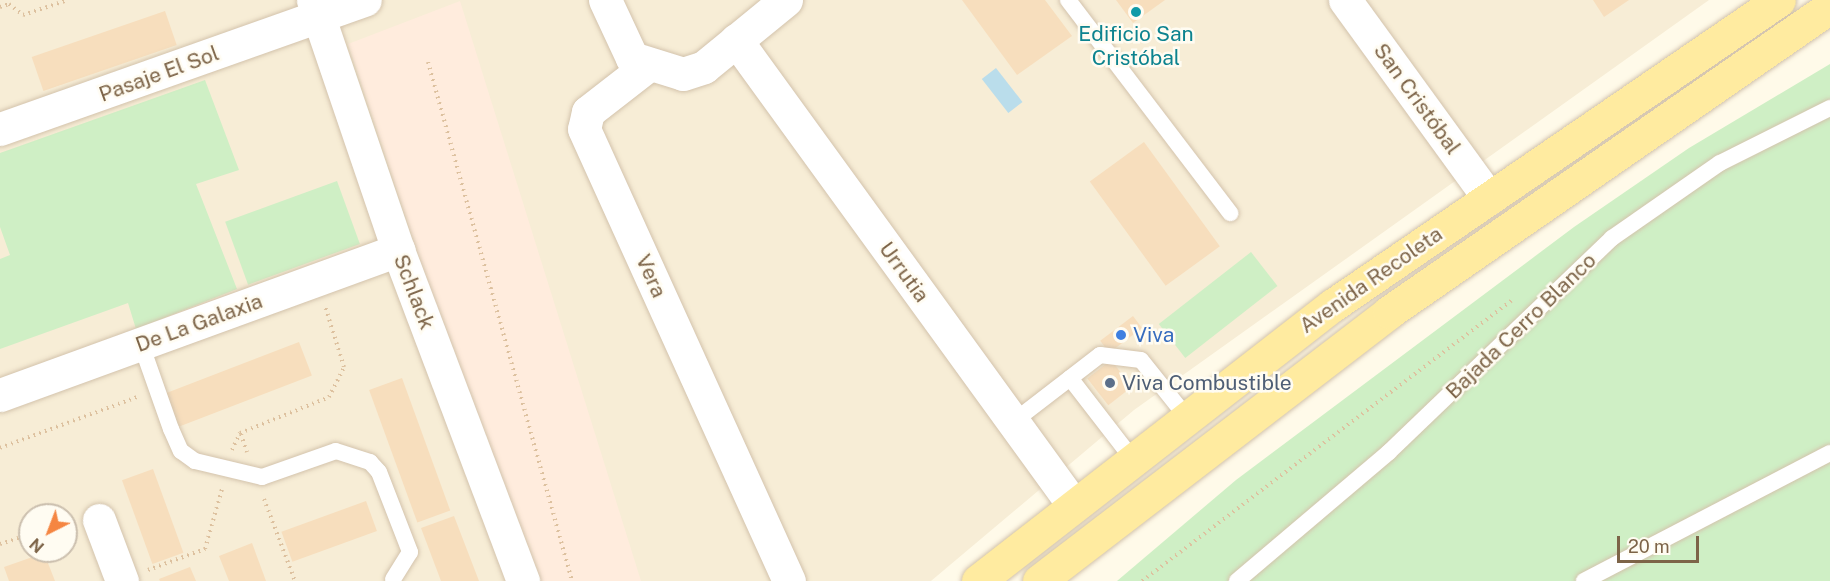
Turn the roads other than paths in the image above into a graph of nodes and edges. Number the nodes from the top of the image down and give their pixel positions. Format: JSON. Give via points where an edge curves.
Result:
{"nodes":[{"id":1,"x":365,"y":0,"type":"edge"},
{"id":2,"x":605,"y":0,"type":"edge"},
{"id":3,"x":786,"y":0,"type":"edge"},
{"id":4,"x":1068,"y":0,"type":"edge"},
{"id":5,"x":1345,"y":0,"type":"edge"},
{"id":6,"x":1779,"y":0,"type":"edge"},
{"id":7,"x":1830,"y":7,"type":"edge"},
{"id":8,"x":316,"y":8,"type":"edge"},
{"id":9,"x":736,"y":40,"type":"junction"},
{"id":10,"x":647,"y":66,"type":"junction"},
{"id":11,"x":1830,"y":108,"type":"edge"},
{"id":12,"x":0,"y":129,"type":"edge"},
{"id":13,"x":1489,"y":198,"type":"junction"},
{"id":14,"x":1230,"y":213,"type":"dead end"},
{"id":15,"x":1488,"y":242,"type":"junction"},
{"id":16,"x":398,"y":250,"type":"junction"},
{"id":17,"x":141,"y":344,"type":"junction"},
{"id":18,"x":1070,"y":378,"type":"junction"},
{"id":19,"x":0,"y":395,"type":"edge"},
{"id":20,"x":1185,"y":415,"type":"junction"},
{"id":21,"x":1013,"y":422,"type":"junction"},
{"id":22,"x":1830,"y":453,"type":"edge"},
{"id":23,"x":1131,"y":456,"type":"junction"},
{"id":24,"x":1072,"y":503,"type":"junction"},
{"id":25,"x":99,"y":520,"type":"dead end"},
{"id":26,"x":1075,"y":552,"type":"junction"},
{"id":27,"x":393,"y":579,"type":"dead end"},
{"id":28,"x":122,"y":580,"type":"edge"},
{"id":29,"x":523,"y":581,"type":"edge"},
{"id":30,"x":789,"y":581,"type":"edge"},
{"id":31,"x":978,"y":581,"type":"edge"},
{"id":32,"x":1040,"y":581,"type":"edge"},
{"id":33,"x":1237,"y":581,"type":"edge"},
{"id":34,"x":1584,"y":581,"type":"edge"}],
"edges":[{"from":1,"to":8,"type":"street","name":"Pasaje El Sol"},
{"from":2,"to":10,"type":"street","via":[[627,51]]},
{"from":3,"to":9,"type":"street"},
{"from":4,"to":14,"type":"lane"},
{"from":5,"to":13,"type":"street","name":"San Cristóbal"},
{"from":6,"to":13,"type":"main road","name":"Avenida Recoleta"},
{"from":7,"to":15,"type":"main road","name":"Avenida Recoleta"},
{"from":8,"to":12,"type":"street","name":"Pasaje El Sol"},
{"from":8,"to":16,"type":"street","name":"Schlack"},
{"from":9,"to":10,"type":"street","via":[[689,74]]},
{"from":9,"to":21,"type":"street","name":"Urrutia"},
{"from":10,"to":30,"type":"street","name":"Vera","via":[[588,112],[584,129]]},
{"from":11,"to":33,"type":"lane","name":"Bajada Cerro Blanco","via":[[1720,163],[1612,238],[1389,452]]},
{"from":13,"to":15,"type":"main road","via":[[1496,221]]},
{"from":13,"to":20,"type":"main road","name":"Avenida Recoleta"},
{"from":15,"to":26,"type":"main road","name":"Avenida Recoleta"},
{"from":16,"to":17,"type":"street","name":"De La Galaxia"},
{"from":16,"to":29,"type":"street","name":"Schlack"},
{"from":17,"to":19,"type":"street","name":"De La Galaxia"},
{"from":17,"to":27,"type":"lane","via":[[181,451],[256,476],[336,451],[370,462],[379,472],[410,552]]},
{"from":18,"to":20,"type":"lane","via":[[1100,355],[1141,360]]},
{"from":18,"to":21,"type":"lane"},
{"from":18,"to":23,"type":"lane"},
{"from":20,"to":23,"type":"main road","name":"Avenida Recoleta"},
{"from":21,"to":24,"type":"street","name":"Urrutia"},
{"from":22,"to":34,"type":"lane"},
{"from":23,"to":24,"type":"main road","name":"Avenida Recoleta"},
{"from":24,"to":26,"type":"main road","via":[[1080,519]]},
{"from":24,"to":31,"type":"main road","name":"Avenida Recoleta"},
{"from":25,"to":28,"type":"street"},
{"from":26,"to":32,"type":"main road","name":"Avenida Recoleta"}]}
